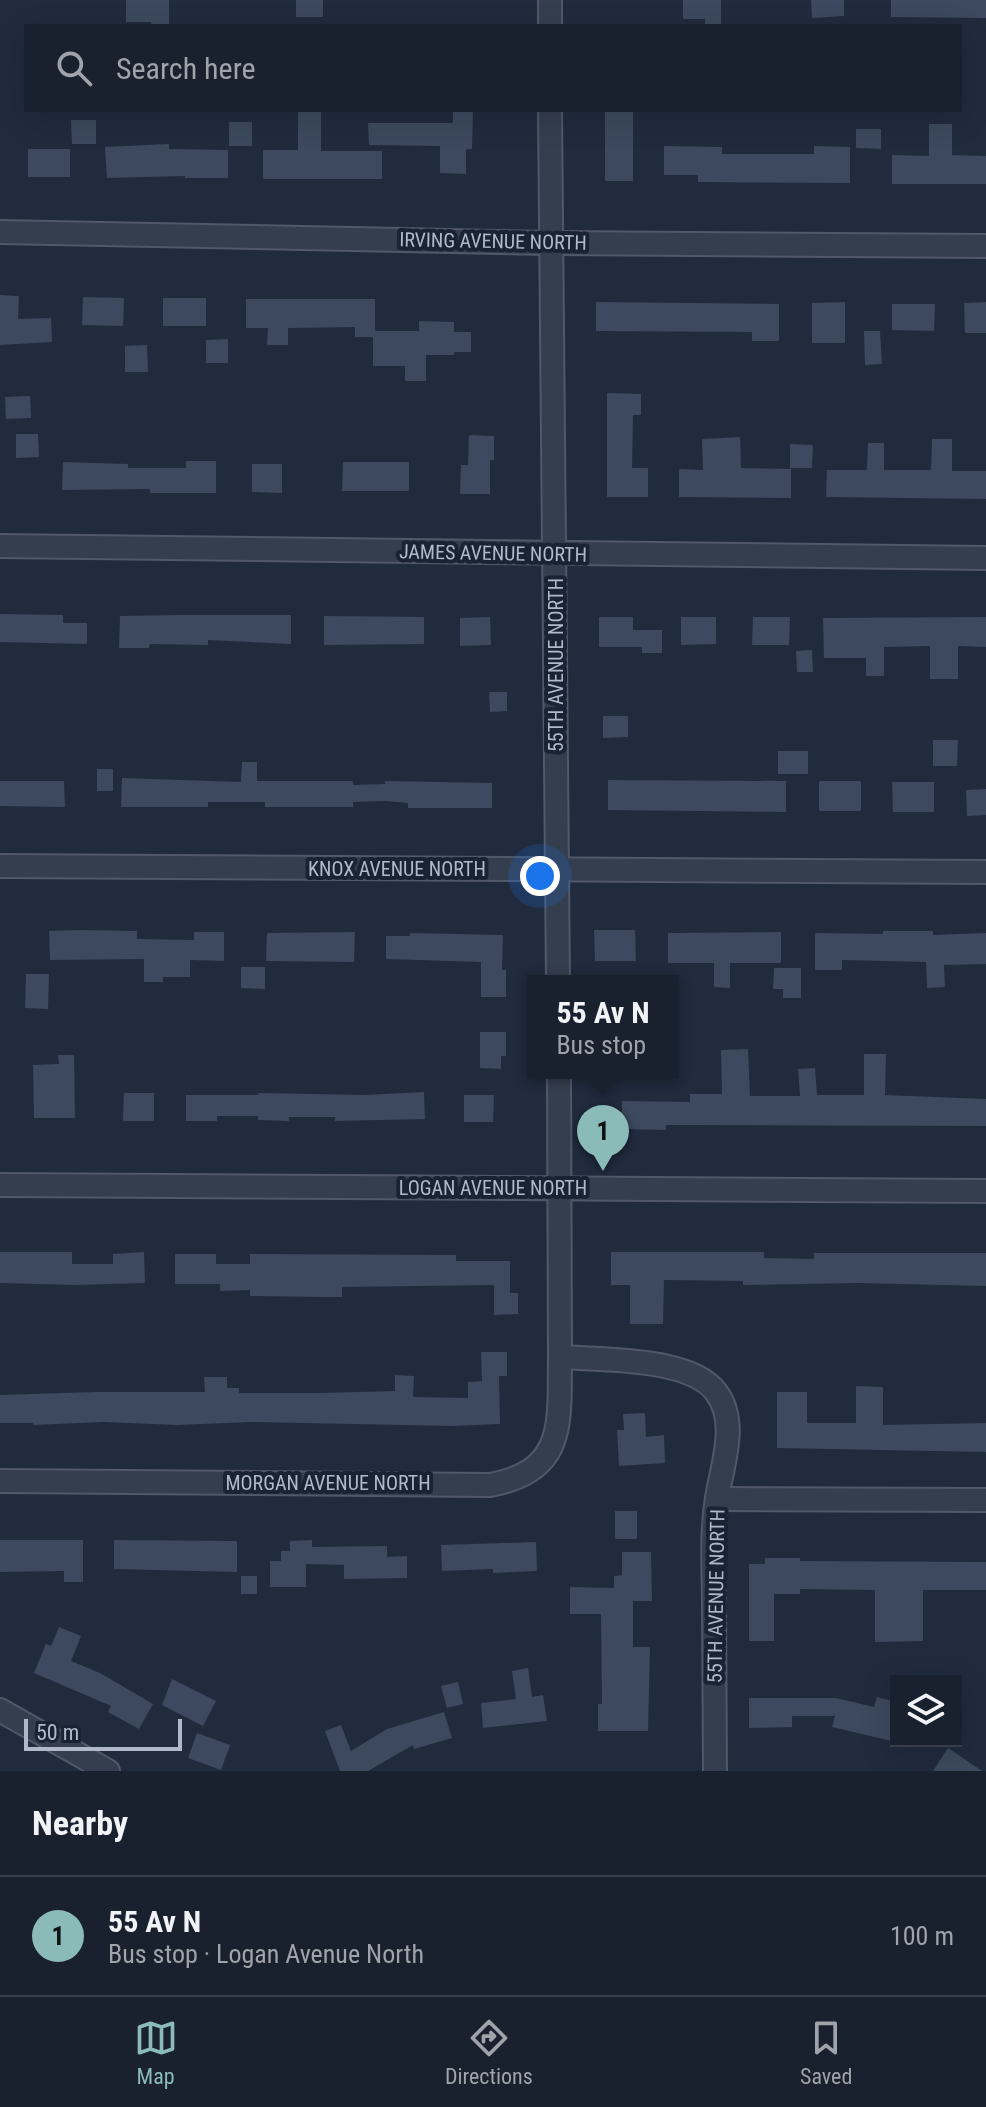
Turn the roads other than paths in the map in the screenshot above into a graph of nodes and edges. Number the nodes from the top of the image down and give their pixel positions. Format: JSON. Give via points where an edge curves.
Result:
{"nodes":[{"id":1,"x":550,"y":0,"type":"edge"},
{"id":2,"x":550,"y":24,"type":"edge"},
{"id":3,"x":550,"y":112,"type":"edge"},
{"id":4,"x":0,"y":232,"type":"edge"},
{"id":5,"x":551,"y":243,"type":"junction"},
{"id":6,"x":986,"y":246,"type":"edge"},
{"id":7,"x":0,"y":546,"type":"edge"},
{"id":8,"x":555,"y":554,"type":"junction"},
{"id":9,"x":986,"y":558,"type":"edge"},
{"id":10,"x":0,"y":866,"type":"edge"},
{"id":11,"x":557,"y":870,"type":"junction"},
{"id":12,"x":986,"y":872,"type":"edge"},
{"id":13,"x":558,"y":975,"type":"edge"},
{"id":14,"x":559,"y":1079,"type":"edge"},
{"id":15,"x":0,"y":1185,"type":"edge"},
{"id":16,"x":560,"y":1188,"type":"junction"},
{"id":17,"x":986,"y":1191,"type":"edge"},
{"id":18,"x":560,"y":1357,"type":"junction"},
{"id":19,"x":0,"y":1481,"type":"edge"},
{"id":20,"x":717,"y":1499,"type":"junction"},
{"id":21,"x":986,"y":1500,"type":"edge"},
{"id":22,"x":0,"y":1710,"type":"edge"},
{"id":23,"x":108,"y":1771,"type":"edge"},
{"id":24,"x":715,"y":1771,"type":"edge"}],
"edges":[{"from":1,"to":2,"type":"street"},
{"from":3,"to":5,"type":"street","name":"55TH AVENUE NORTH"},
{"from":4,"to":5,"type":"street","name":"IRVING AVENUE NORTH"},
{"from":5,"to":6,"type":"street","name":"IRVING AVENUE NORTH"},
{"from":5,"to":8,"type":"street","name":"55TH AVENUE NORTH"},
{"from":7,"to":8,"type":"street","name":"JAMES AVENUE NORTH"},
{"from":8,"to":9,"type":"street","name":"JAMES AVENUE NORTH"},
{"from":8,"to":11,"type":"street","name":"55TH AVENUE NORTH"},
{"from":10,"to":11,"type":"street","name":"KNOX AVENUE NORTH"},
{"from":11,"to":12,"type":"street","name":"KNOX AVENUE NORTH"},
{"from":11,"to":13,"type":"street","name":"55TH AVENUE NORTH"},
{"from":14,"to":16,"type":"street"},
{"from":15,"to":16,"type":"street","name":"LOGAN AVENUE NORTH"},
{"from":16,"to":17,"type":"street","name":"LOGAN AVENUE NORTH"},
{"from":16,"to":18,"type":"street"},
{"from":18,"to":19,"type":"street","name":"MORGAN AVENUE NORTH","via":[[559,1409],[548,1455],[513,1480],[490,1485]]},
{"from":18,"to":20,"type":"street","name":"55TH AVENUE NORTH","via":[[667,1367],[701,1379],[716,1392],[729,1428]]},
{"from":20,"to":21,"type":"street"},
{"from":20,"to":24,"type":"street","name":"55TH AVENUE NORTH"},
{"from":22,"to":23,"type":"street"}]}
